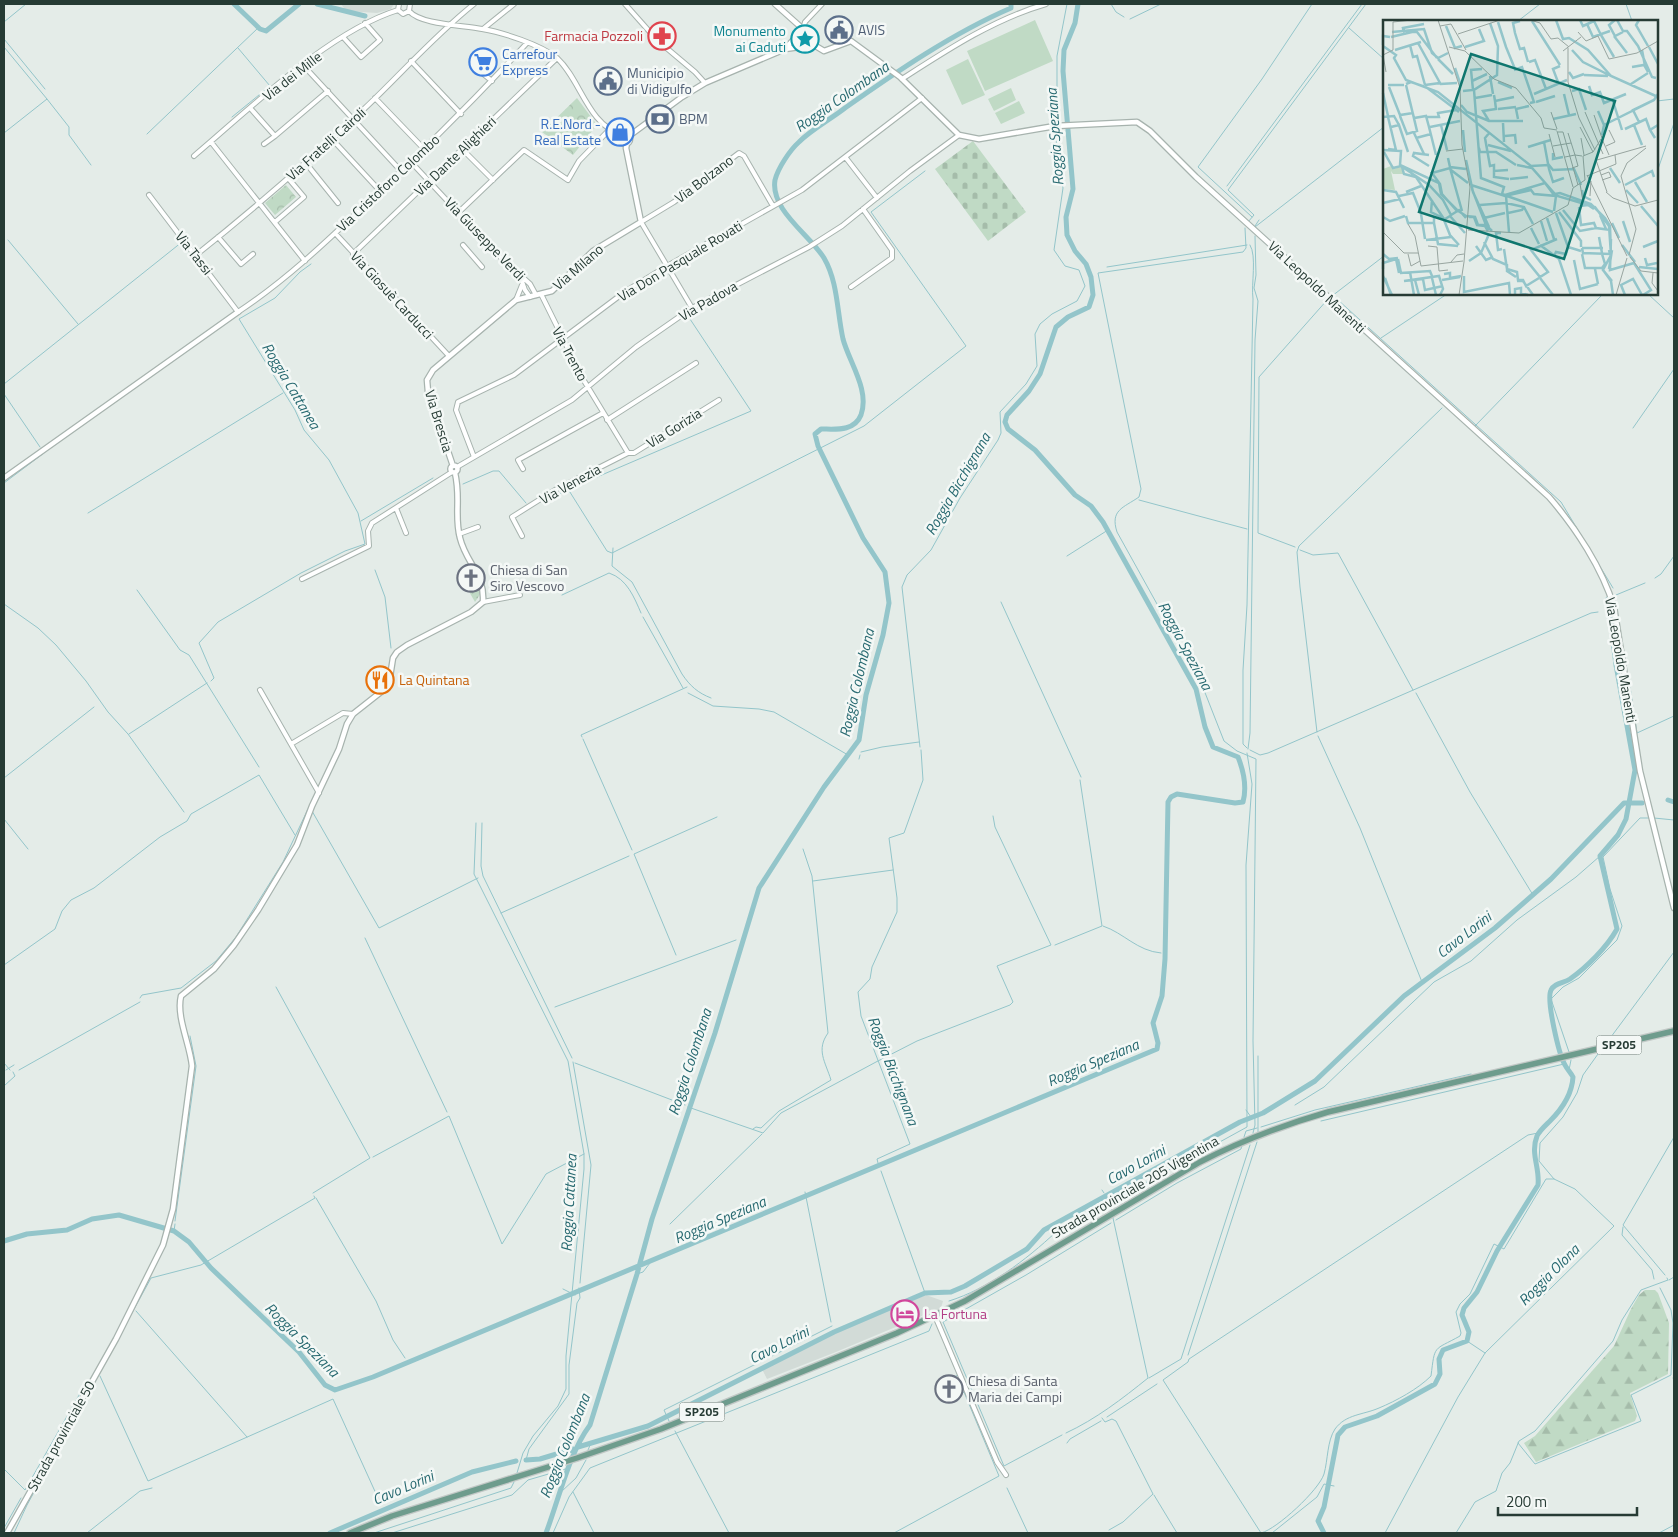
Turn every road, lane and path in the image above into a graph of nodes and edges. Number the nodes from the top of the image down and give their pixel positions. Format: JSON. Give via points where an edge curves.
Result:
{"nodes":[{"id":1,"x":399,"y":4,"type":"edge"},
{"id":2,"x":410,"y":4,"type":"edge"},
{"id":3,"x":474,"y":4,"type":"edge"},
{"id":4,"x":514,"y":4,"type":"edge"},
{"id":5,"x":625,"y":4,"type":"edge"},
{"id":6,"x":775,"y":4,"type":"edge"},
{"id":7,"x":822,"y":4,"type":"edge"},
{"id":8,"x":1046,"y":4,"type":"edge"},
{"id":9,"x":398,"y":10,"type":"junction"},
{"id":10,"x":409,"y":11,"type":"junction"},
{"id":11,"x":365,"y":23,"type":"junction"},
{"id":12,"x":449,"y":24,"type":"junction"},
{"id":13,"x":483,"y":29,"type":"junction"},
{"id":14,"x":803,"y":29,"type":"junction"},
{"id":15,"x":343,"y":37,"type":"junction"},
{"id":16,"x":527,"y":43,"type":"junction"},
{"id":17,"x":814,"y":45,"type":"junction"},
{"id":18,"x":786,"y":49,"type":"junction"},
{"id":19,"x":556,"y":58,"type":"junction"},
{"id":20,"x":411,"y":61,"type":"junction"},
{"id":21,"x":303,"y":65,"type":"junction"},
{"id":22,"x":477,"y":69,"type":"dead end"},
{"id":23,"x":901,"y":78,"type":"junction"},
{"id":24,"x":492,"y":81,"type":"junction"},
{"id":25,"x":705,"y":83,"type":"junction"},
{"id":26,"x":328,"y":91,"type":"junction"},
{"id":27,"x":376,"y":98,"type":"junction"},
{"id":28,"x":922,"y":98,"type":"junction"},
{"id":29,"x":251,"y":109,"type":"junction"},
{"id":30,"x":461,"y":114,"type":"junction"},
{"id":31,"x":354,"y":119,"type":"junction"},
{"id":32,"x":609,"y":130,"type":"junction"},
{"id":33,"x":959,"y":134,"type":"junction"},
{"id":34,"x":622,"y":135,"type":"junction"},
{"id":35,"x":275,"y":136,"type":"junction"},
{"id":36,"x":630,"y":136,"type":"junction"},
{"id":37,"x":331,"y":138,"type":"junction"},
{"id":38,"x":211,"y":142,"type":"junction"},
{"id":39,"x":627,"y":143,"type":"junction"},
{"id":40,"x":264,"y":144,"type":"dead end"},
{"id":41,"x":462,"y":149,"type":"junction"},
{"id":42,"x":425,"y":150,"type":"junction"},
{"id":43,"x":194,"y":156,"type":"dead end"},
{"id":44,"x":846,"y":158,"type":"junction"},
{"id":45,"x":305,"y":162,"type":"junction"},
{"id":46,"x":411,"y":162,"type":"junction"},
{"id":47,"x":401,"y":171,"type":"junction"},
{"id":48,"x":288,"y":178,"type":"junction"},
{"id":49,"x":493,"y":180,"type":"junction"},
{"id":50,"x":429,"y":181,"type":"junction"},
{"id":51,"x":380,"y":191,"type":"junction"},
{"id":52,"x":149,"y":195,"type":"dead end"},
{"id":53,"x":877,"y":198,"type":"junction"},
{"id":54,"x":260,"y":203,"type":"junction"},
{"id":55,"x":338,"y":203,"type":"dead end"},
{"id":56,"x":774,"y":205,"type":"junction"},
{"id":57,"x":863,"y":209,"type":"junction"},
{"id":58,"x":459,"y":212,"type":"junction"},
{"id":59,"x":275,"y":222,"type":"junction"},
{"id":60,"x":641,"y":222,"type":"junction"},
{"id":61,"x":335,"y":233,"type":"junction"},
{"id":62,"x":218,"y":237,"type":"junction"},
{"id":63,"x":463,"y":245,"type":"dead end"},
{"id":64,"x":253,"y":254,"type":"dead end"},
{"id":65,"x":353,"y":254,"type":"junction"},
{"id":66,"x":196,"y":256,"type":"junction"},
{"id":67,"x":305,"y":261,"type":"junction"},
{"id":68,"x":666,"y":266,"type":"junction"},
{"id":69,"x":482,"y":268,"type":"dead end"},
{"id":70,"x":519,"y":274,"type":"junction"},
{"id":71,"x":522,"y":283,"type":"junction"},
{"id":72,"x":851,"y":287,"type":"dead end"},
{"id":73,"x":536,"y":296,"type":"junction"},
{"id":74,"x":516,"y":300,"type":"junction"},
{"id":75,"x":692,"y":308,"type":"junction"},
{"id":76,"x":238,"y":312,"type":"junction"},
{"id":77,"x":562,"y":340,"type":"junction"},
{"id":78,"x":449,"y":356,"type":"junction"},
{"id":79,"x":696,"y":363,"type":"dead end"},
{"id":80,"x":588,"y":388,"type":"junction"},
{"id":81,"x":720,"y":400,"type":"dead end"},
{"id":82,"x":603,"y":413,"type":"junction"},
{"id":83,"x":607,"y":420,"type":"junction"},
{"id":84,"x":628,"y":453,"type":"junction"},
{"id":85,"x":474,"y":457,"type":"junction"},
{"id":86,"x":455,"y":467,"type":"junction"},
{"id":87,"x":523,"y":470,"type":"dead end"},
{"id":88,"x":453,"y":473,"type":"junction"},
{"id":89,"x":4,"y":478,"type":"edge"},
{"id":90,"x":396,"y":508,"type":"junction"},
{"id":91,"x":478,"y":527,"type":"dead end"},
{"id":92,"x":406,"y":533,"type":"dead end"},
{"id":93,"x":459,"y":534,"type":"junction"},
{"id":94,"x":522,"y":536,"type":"dead end"},
{"id":95,"x":302,"y":579,"type":"dead end"},
{"id":96,"x":520,"y":596,"type":"dead end"},
{"id":97,"x":483,"y":602,"type":"junction"},
{"id":98,"x":260,"y":690,"type":"dead end"},
{"id":99,"x":353,"y":714,"type":"junction"},
{"id":100,"x":291,"y":744,"type":"junction"},
{"id":101,"x":319,"y":792,"type":"junction"},
{"id":102,"x":1674,"y":908,"type":"edge"},
{"id":103,"x":1673,"y":1032,"type":"edge"},
{"id":104,"x":935,"y":1316,"type":"junction"},
{"id":105,"x":1006,"y":1474,"type":"dead end"},
{"id":106,"x":7,"y":1533,"type":"edge"},
{"id":107,"x":350,"y":1533,"type":"edge"}],
"edges":[{"from":1,"to":9,"type":"street"},
{"from":2,"to":10,"type":"street"},
{"from":3,"to":12,"type":"street","name":"Via Fratelli Cairoli"},
{"from":4,"to":13,"type":"street"},
{"from":5,"to":25,"type":"street","via":[[657,40]]},
{"from":6,"to":14,"type":"street"},
{"from":7,"to":14,"type":"street"},
{"from":8,"to":23,"type":"street","via":[[1016,13]]},
{"from":9,"to":10,"type":"street","via":[[403,14]]},
{"from":9,"to":11,"type":"street","name":"Via dei Mille"},
{"from":10,"to":12,"type":"street","via":[[427,20]]},
{"from":11,"to":15,"type":"street","name":"Via dei Mille"},
{"from":11,"to":15,"type":"street","via":[[380,40],[361,57]]},
{"from":12,"to":13,"type":"street"},
{"from":12,"to":20,"type":"street","name":"Via Fratelli Cairoli"},
{"from":13,"to":16,"type":"street","via":[[507,34]]},
{"from":14,"to":17,"type":"street"},
{"from":14,"to":18,"type":"street"},
{"from":15,"to":21,"type":"street","name":"Via dei Mille"},
{"from":16,"to":19,"type":"street"},
{"from":16,"to":24,"type":"street","name":"Via Cristoforo Colombo"},
{"from":17,"to":18,"type":"street"},
{"from":17,"to":23,"type":"street","via":[[829,50],[851,42]]},
{"from":18,"to":25,"type":"street"},
{"from":19,"to":32,"type":"street","via":[[597,118]]},
{"from":19,"to":41,"type":"street","name":"Via Dante Alighieri"},
{"from":20,"to":27,"type":"street","name":"Via Fratelli Cairoli"},
{"from":20,"to":30,"type":"street"},
{"from":21,"to":26,"type":"street"},
{"from":21,"to":29,"type":"street","name":"Via dei Mille"},
{"from":22,"to":24,"type":"street"},
{"from":23,"to":28,"type":"street"},
{"from":24,"to":30,"type":"street","name":"Via Cristoforo Colombo"},
{"from":25,"to":36,"type":"street"},
{"from":26,"to":31,"type":"street"},
{"from":26,"to":35,"type":"street"},
{"from":27,"to":31,"type":"street","name":"Via Fratelli Cairoli"},
{"from":27,"to":42,"type":"street"},
{"from":28,"to":33,"type":"street"},
{"from":28,"to":44,"type":"street","name":"Via Don Pasquale Rovati"},
{"from":29,"to":35,"type":"street"},
{"from":29,"to":38,"type":"street","name":"Via dei Mille"},
{"from":30,"to":42,"type":"street","name":"Via Cristoforo Colombo"},
{"from":31,"to":37,"type":"street","name":"Via Fratelli Cairoli"},
{"from":31,"to":47,"type":"street"},
{"from":32,"to":34,"type":"street"},
{"from":32,"to":49,"type":"street","via":[[580,161],[568,180],[524,150]]},
{"from":33,"to":53,"type":"street","name":"Via Padova"},
{"from":33,"to":102,"type":"street","name":"Via Leopoldo Manenti","via":[[979,139],[1073,124],[1137,122],[1566,515],[1603,578],[1614,607],[1640,771]]},
{"from":34,"to":36,"type":"street"},
{"from":34,"to":39,"type":"street","via":[[622,142]]},
{"from":35,"to":40,"type":"street"},
{"from":36,"to":39,"type":"street"},
{"from":37,"to":45,"type":"street","name":"Via Fratelli Cairoli"},
{"from":37,"to":51,"type":"street"},
{"from":38,"to":43,"type":"street","name":"Via dei Mille"},
{"from":38,"to":54,"type":"street"},
{"from":39,"to":60,"type":"street"},
{"from":41,"to":49,"type":"street"},
{"from":41,"to":50,"type":"street","name":"Via Dante Alighieri"},
{"from":42,"to":46,"type":"street","name":"Via Cristoforo Colombo"},
{"from":44,"to":53,"type":"street"},
{"from":44,"to":56,"type":"street","name":"Via Don Pasquale Rovati","via":[[802,190]]},
{"from":45,"to":48,"type":"street","name":"Via Fratelli Cairoli"},
{"from":45,"to":55,"type":"street"},
{"from":46,"to":47,"type":"street","name":"Via Cristoforo Colombo"},
{"from":46,"to":50,"type":"street","name":"Via Giuseppe Verdi"},
{"from":47,"to":51,"type":"street","name":"Via Cristoforo Colombo"},
{"from":48,"to":54,"type":"street","name":"Via Fratelli Cairoli"},
{"from":48,"to":59,"type":"street","via":[[304,197]]},
{"from":49,"to":58,"type":"street"},
{"from":50,"to":58,"type":"street","name":"Via Giuseppe Verdi"},
{"from":50,"to":65,"type":"street","name":"Via Dante Alighieri"},
{"from":51,"to":61,"type":"street","name":"Via Cristoforo Colombo"},
{"from":52,"to":66,"type":"street","name":"Via Tassi"},
{"from":53,"to":57,"type":"street","name":"Via Padova"},
{"from":54,"to":59,"type":"street"},
{"from":54,"to":62,"type":"street","name":"Via Fratelli Cairoli"},
{"from":56,"to":60,"type":"street","name":"Via Bolzano","via":[[744,156],[738,154],[674,202]]},
{"from":56,"to":68,"type":"street","name":"Via Don Pasquale Rovati"},
{"from":57,"to":72,"type":"street","via":[[892,250],[892,258]]},
{"from":57,"to":75,"type":"street","name":"Via Padova","via":[[809,247]]},
{"from":58,"to":70,"type":"street","name":"Via Giuseppe Verdi"},
{"from":59,"to":67,"type":"street"},
{"from":60,"to":68,"type":"street"},
{"from":60,"to":73,"type":"street","name":"Via Milano","via":[[601,245],[552,291]]},
{"from":61,"to":65,"type":"street","name":"Via Giosuè Carducci"},
{"from":61,"to":67,"type":"street","name":"Via Cristoforo Colombo"},
{"from":62,"to":64,"type":"street","via":[[240,264]]},
{"from":62,"to":66,"type":"street","name":"Via Fratelli Cairoli"},
{"from":63,"to":69,"type":"street"},
{"from":65,"to":78,"type":"street","name":"Via Giosuè Carducci"},
{"from":66,"to":76,"type":"street","name":"Via Tassi"},
{"from":67,"to":76,"type":"street","name":"Via Cristoforo Colombo"},
{"from":68,"to":75,"type":"street"},
{"from":68,"to":77,"type":"street","name":"Via Don Pasquale Rovati"},
{"from":70,"to":71,"type":"street"},
{"from":70,"to":73,"type":"street","name":"Via Giuseppe Verdi","via":[[530,284]]},
{"from":71,"to":73,"type":"street"},
{"from":71,"to":74,"type":"street"},
{"from":73,"to":74,"type":"street","name":"Via Milano"},
{"from":73,"to":77,"type":"street","name":"Via Trento"},
{"from":74,"to":78,"type":"street","name":"Via Milano"},
{"from":75,"to":80,"type":"street","name":"Via Padova","via":[[636,347]]},
{"from":76,"to":89,"type":"street"},
{"from":77,"to":80,"type":"street","name":"Via Trento"},
{"from":77,"to":85,"type":"street","name":"Via Don Pasquale Rovati","via":[[514,375],[456,405]]},
{"from":78,"to":86,"type":"street","name":"Via Brescia","via":[[427,380],[428,392]]},
{"from":79,"to":83,"type":"street"},
{"from":80,"to":82,"type":"street","name":"Via Trento"},
{"from":80,"to":85,"type":"street","name":"Via Padova"},
{"from":81,"to":84,"type":"street","name":"Via Gorizia"},
{"from":82,"to":83,"type":"street","name":"Via Trento"},
{"from":82,"to":87,"type":"street","via":[[518,460]]},
{"from":83,"to":84,"type":"street","name":"Via Trento"},
{"from":84,"to":94,"type":"street","name":"Via Venezia","via":[[555,490],[512,517]]},
{"from":85,"to":86,"type":"street","name":"Via Padova"},
{"from":86,"to":88,"type":"street","via":[[451,468]]},
{"from":88,"to":90,"type":"street","name":"Via Brescia"},
{"from":88,"to":93,"type":"street","via":[[459,490]]},
{"from":90,"to":92,"type":"street"},
{"from":90,"to":95,"type":"street","name":"Via Brescia","via":[[372,524],[368,531],[369,546]]},
{"from":91,"to":93,"type":"street"},
{"from":93,"to":97,"type":"street","via":[[466,555],[481,579]]},
{"from":96,"to":97,"type":"street"},
{"from":97,"to":99,"type":"street","via":[[472,612],[398,652],[393,658],[386,688]]},
{"from":98,"to":100,"type":"street"},
{"from":99,"to":100,"type":"street","via":[[343,713]]},
{"from":99,"to":101,"type":"street"},
{"from":100,"to":101,"type":"street"},
{"from":101,"to":106,"type":"street","name":"Strada provinciale 50","via":[[297,845],[234,946],[214,969],[180,996],[180,1014],[192,1066],[168,1232],[116,1339]]},
{"from":103,"to":104,"type":"main road","name":"Strada provinciale 205 Vigentina","number":"SP205","via":[[1328,1112],[1254,1136],[1200,1162],[997,1283]]},
{"from":104,"to":105,"type":"street","via":[[994,1455]]},
{"from":104,"to":107,"type":"main road","name":"Strada provinciale 205 Vigentina","number":"SP205","via":[[661,1428],[565,1462],[410,1510]]}]}
